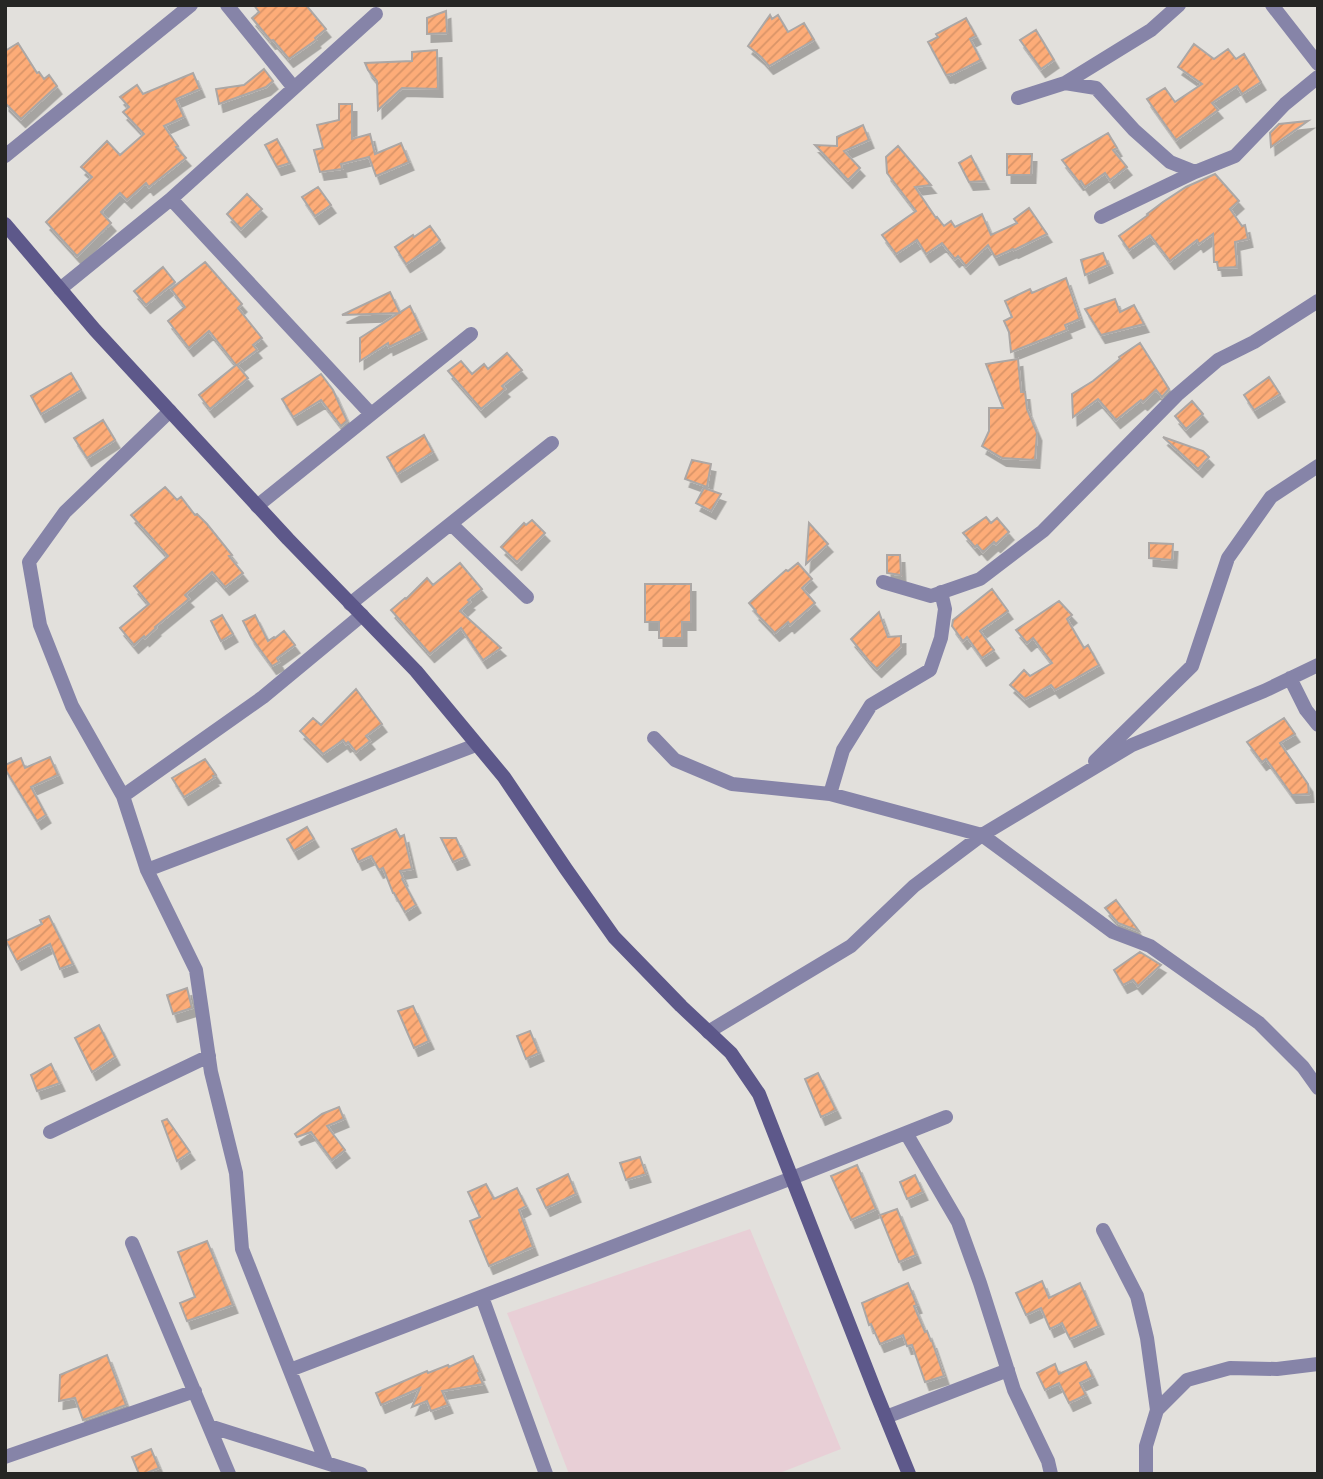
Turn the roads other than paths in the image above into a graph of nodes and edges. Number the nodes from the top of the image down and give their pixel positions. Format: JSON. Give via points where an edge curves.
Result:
{"nodes":[{"id":1,"x":191,"y":5,"type":"edge"},
{"id":2,"x":227,"y":5,"type":"edge"},
{"id":3,"x":1179,"y":5,"type":"edge"},
{"id":4,"x":1272,"y":5,"type":"edge"},
{"id":5,"x":376,"y":14,"type":"dead end"},
{"id":6,"x":1318,"y":64,"type":"edge"},
{"id":7,"x":1318,"y":77,"type":"edge"},
{"id":8,"x":1065,"y":83,"type":"junction"},
{"id":9,"x":294,"y":88,"type":"junction"},
{"id":10,"x":1018,"y":98,"type":"dead end"},
{"id":11,"x":5,"y":156,"type":"edge"},
{"id":12,"x":1195,"y":172,"type":"junction"},
{"id":13,"x":171,"y":199,"type":"junction"},
{"id":14,"x":1101,"y":217,"type":"dead end"},
{"id":15,"x":5,"y":224,"type":"edge"},
{"id":16,"x":60,"y":289,"type":"junction"},
{"id":17,"x":1318,"y":301,"type":"edge"},
{"id":18,"x":471,"y":334,"type":"dead end"},
{"id":19,"x":170,"y":411,"type":"junction"},
{"id":20,"x":372,"y":414,"type":"junction"},
{"id":21,"x":552,"y":443,"type":"dead end"},
{"id":22,"x":1318,"y":466,"type":"edge"},
{"id":23,"x":257,"y":506,"type":"junction"},
{"id":24,"x":451,"y":524,"type":"junction"},
{"id":25,"x":883,"y":582,"type":"dead end"},
{"id":26,"x":941,"y":592,"type":"junction"},
{"id":27,"x":527,"y":597,"type":"dead end"},
{"id":28,"x":350,"y":604,"type":"junction"},
{"id":29,"x":362,"y":615,"type":"junction"},
{"id":30,"x":1318,"y":665,"type":"edge"},
{"id":31,"x":1290,"y":678,"type":"junction"},
{"id":32,"x":1318,"y":725,"type":"edge"},
{"id":33,"x":654,"y":738,"type":"dead end"},
{"id":34,"x":476,"y":744,"type":"junction"},
{"id":35,"x":1076,"y":779,"type":"junction"},
{"id":36,"x":830,"y":794,"type":"junction"},
{"id":37,"x":123,"y":796,"type":"junction"},
{"id":38,"x":982,"y":835,"type":"junction"},
{"id":39,"x":147,"y":870,"type":"junction"},
{"id":40,"x":708,"y":1032,"type":"junction"},
{"id":41,"x":209,"y":1056,"type":"junction"},
{"id":42,"x":1318,"y":1088,"type":"edge"},
{"id":43,"x":946,"y":1117,"type":"dead end"},
{"id":44,"x":50,"y":1132,"type":"dead end"},
{"id":45,"x":906,"y":1133,"type":"junction"},
{"id":46,"x":792,"y":1178,"type":"junction"},
{"id":47,"x":1103,"y":1230,"type":"dead end"},
{"id":48,"x":132,"y":1242,"type":"dead end"},
{"id":49,"x":482,"y":1297,"type":"junction"},
{"id":50,"x":1318,"y":1364,"type":"edge"},
{"id":51,"x":290,"y":1370,"type":"junction"},
{"id":52,"x":1008,"y":1370,"type":"junction"},
{"id":53,"x":195,"y":1391,"type":"junction"},
{"id":54,"x":1157,"y":1410,"type":"junction"},
{"id":55,"x":886,"y":1417,"type":"junction"},
{"id":56,"x":209,"y":1426,"type":"junction"},
{"id":57,"x":5,"y":1457,"type":"edge"},
{"id":58,"x":326,"y":1462,"type":"junction"},
{"id":59,"x":229,"y":1474,"type":"edge"},
{"id":60,"x":360,"y":1474,"type":"edge"},
{"id":61,"x":546,"y":1474,"type":"edge"},
{"id":62,"x":909,"y":1474,"type":"edge"},
{"id":63,"x":1051,"y":1474,"type":"edge"},
{"id":64,"x":1146,"y":1474,"type":"edge"}],
"edges":[{"from":1,"to":11,"type":"street"},
{"from":2,"to":9,"type":"street"},
{"from":3,"to":8,"type":"street","via":[[1151,30]]},
{"from":4,"to":6,"type":"street"},
{"from":5,"to":9,"type":"street"},
{"from":7,"to":12,"type":"street","via":[[1235,156]]},
{"from":8,"to":10,"type":"street"},
{"from":8,"to":12,"type":"street","via":[[1096,88],[1170,162]]},
{"from":9,"to":13,"type":"street"},
{"from":12,"to":14,"type":"street"},
{"from":13,"to":16,"type":"street"},
{"from":13,"to":20,"type":"street"},
{"from":15,"to":16,"type":"street"},
{"from":16,"to":19,"type":"street"},
{"from":17,"to":26,"type":"street","via":[[1218,360],[1177,395],[1043,531],[980,579]]},
{"from":18,"to":20,"type":"street"},
{"from":19,"to":23,"type":"street"},
{"from":19,"to":37,"type":"street","via":[[65,512],[29,562],[40,625],[67,694]]},
{"from":20,"to":23,"type":"street"},
{"from":21,"to":24,"type":"street"},
{"from":22,"to":35,"type":"street","via":[[1270,497],[1228,558],[1192,666]]},
{"from":23,"to":28,"type":"street"},
{"from":24,"to":27,"type":"street"},
{"from":24,"to":28,"type":"street"},
{"from":25,"to":26,"type":"street","via":[[931,596]]},
{"from":26,"to":36,"type":"street","via":[[945,609],[941,638],[930,670],[871,705],[844,750]]},
{"from":28,"to":29,"type":"street"},
{"from":29,"to":34,"type":"street"},
{"from":29,"to":37,"type":"street","via":[[263,697]]},
{"from":30,"to":31,"type":"street"},
{"from":31,"to":32,"type":"street"},
{"from":31,"to":35,"type":"street","via":[[1132,745]]},
{"from":33,"to":36,"type":"street","via":[[675,760],[732,784]]},
{"from":34,"to":39,"type":"street"},
{"from":34,"to":40,"type":"street","via":[[504,777],[614,937]]},
{"from":35,"to":38,"type":"street"},
{"from":36,"to":38,"type":"street"},
{"from":37,"to":39,"type":"street"},
{"from":38,"to":40,"type":"street","via":[[914,886],[851,946]]},
{"from":38,"to":42,"type":"street","via":[[1113,932],[1150,946],[1259,1023]]},
{"from":39,"to":41,"type":"street","via":[[196,970]]},
{"from":40,"to":46,"type":"street","via":[[731,1053],[759,1094]]},
{"from":41,"to":44,"type":"street"},
{"from":41,"to":51,"type":"street","via":[[236,1173],[242,1249]]},
{"from":43,"to":45,"type":"street"},
{"from":45,"to":46,"type":"street"},
{"from":45,"to":52,"type":"street","via":[[958,1222]]},
{"from":46,"to":49,"type":"street"},
{"from":46,"to":55,"type":"street"},
{"from":47,"to":54,"type":"street","via":[[1137,1296]]},
{"from":48,"to":53,"type":"street"},
{"from":49,"to":51,"type":"street"},
{"from":49,"to":61,"type":"street"},
{"from":50,"to":54,"type":"street","via":[[1230,1368],[1187,1380]]},
{"from":51,"to":58,"type":"street"},
{"from":52,"to":55,"type":"street"},
{"from":52,"to":63,"type":"street"},
{"from":53,"to":56,"type":"street"},
{"from":53,"to":57,"type":"street"},
{"from":54,"to":64,"type":"street","via":[[1146,1446]]},
{"from":55,"to":62,"type":"street"},
{"from":56,"to":58,"type":"street"},
{"from":56,"to":59,"type":"street"},
{"from":58,"to":60,"type":"street"}]}
